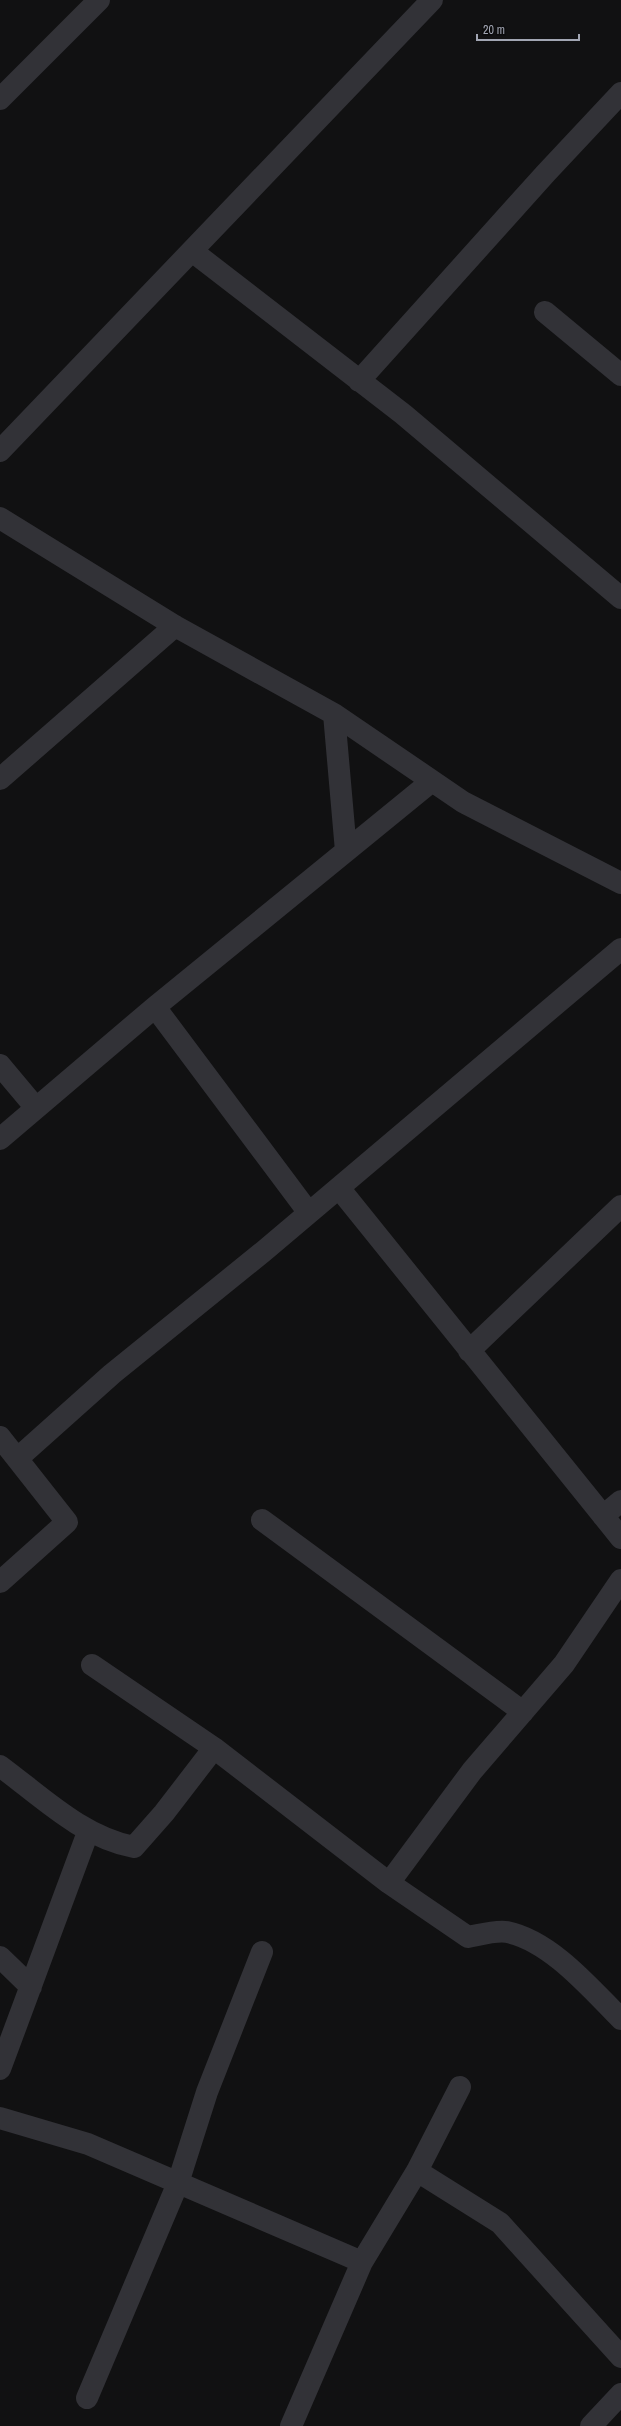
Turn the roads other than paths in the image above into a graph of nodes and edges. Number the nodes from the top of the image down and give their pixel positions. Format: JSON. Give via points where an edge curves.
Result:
{"nodes":[{"id":1,"x":99,"y":0,"type":"edge"},
{"id":2,"x":432,"y":0,"type":"edge"},
{"id":3,"x":621,"y":93,"type":"edge"},
{"id":4,"x":0,"y":99,"type":"edge"},
{"id":5,"x":192,"y":251,"type":"junction"},
{"id":6,"x":545,"y":312,"type":"dead end"},
{"id":7,"x":621,"y":376,"type":"edge"},
{"id":8,"x":359,"y":381,"type":"junction"},
{"id":9,"x":0,"y":451,"type":"edge"},
{"id":10,"x":0,"y":518,"type":"edge"},
{"id":11,"x":621,"y":598,"type":"edge"},
{"id":12,"x":175,"y":626,"type":"junction"},
{"id":13,"x":334,"y":714,"type":"junction"},
{"id":14,"x":0,"y":779,"type":"edge"},
{"id":15,"x":432,"y":781,"type":"junction"},
{"id":16,"x":346,"y":851,"type":"junction"},
{"id":17,"x":621,"y":883,"type":"edge"},
{"id":18,"x":621,"y":949,"type":"edge"},
{"id":19,"x":155,"y":1007,"type":"junction"},
{"id":20,"x":0,"y":1065,"type":"edge"},
{"id":21,"x":36,"y":1108,"type":"junction"},
{"id":22,"x":0,"y":1138,"type":"edge"},
{"id":23,"x":339,"y":1188,"type":"junction"},
{"id":24,"x":621,"y":1206,"type":"edge"},
{"id":25,"x":309,"y":1213,"type":"junction"},
{"id":26,"x":469,"y":1351,"type":"junction"},
{"id":27,"x":0,"y":1437,"type":"edge"},
{"id":28,"x":18,"y":1458,"type":"junction"},
{"id":29,"x":621,"y":1501,"type":"edge"},
{"id":30,"x":603,"y":1516,"type":"junction"},
{"id":31,"x":262,"y":1520,"type":"dead end"},
{"id":32,"x":621,"y":1538,"type":"edge"},
{"id":33,"x":621,"y":1580,"type":"edge"},
{"id":34,"x":0,"y":1582,"type":"edge"},
{"id":35,"x":92,"y":1665,"type":"dead end"},
{"id":36,"x":524,"y":1712,"type":"junction"},
{"id":37,"x":214,"y":1748,"type":"junction"},
{"id":38,"x":0,"y":1766,"type":"edge"},
{"id":39,"x":88,"y":1832,"type":"junction"},
{"id":40,"x":389,"y":1883,"type":"junction"},
{"id":41,"x":262,"y":1952,"type":"dead end"},
{"id":42,"x":0,"y":1957,"type":"edge"},
{"id":43,"x":31,"y":1988,"type":"junction"},
{"id":44,"x":621,"y":2019,"type":"edge"},
{"id":45,"x":0,"y":2069,"type":"edge"},
{"id":46,"x":460,"y":2086,"type":"dead end"},
{"id":47,"x":0,"y":2118,"type":"edge"},
{"id":48,"x":417,"y":2171,"type":"junction"},
{"id":49,"x":178,"y":2183,"type":"junction"},
{"id":50,"x":362,"y":2262,"type":"junction"},
{"id":51,"x":621,"y":2357,"type":"edge"},
{"id":52,"x":621,"y":2394,"type":"edge"},
{"id":53,"x":87,"y":2398,"type":"dead end"},
{"id":54,"x":292,"y":2426,"type":"edge"},
{"id":55,"x":590,"y":2426,"type":"edge"}],
"edges":[{"from":1,"to":4,"type":"street"},
{"from":2,"to":5,"type":"street"},
{"from":3,"to":8,"type":"street"},
{"from":5,"to":8,"type":"street"},
{"from":5,"to":9,"type":"street"},
{"from":6,"to":7,"type":"street"},
{"from":8,"to":11,"type":"street","via":[[403,414]]},
{"from":10,"to":12,"type":"street"},
{"from":12,"to":13,"type":"street"},
{"from":12,"to":14,"type":"street"},
{"from":13,"to":15,"type":"street"},
{"from":13,"to":16,"type":"street"},
{"from":15,"to":16,"type":"street"},
{"from":15,"to":17,"type":"street","via":[[462,802]]},
{"from":16,"to":19,"type":"street"},
{"from":18,"to":23,"type":"street"},
{"from":19,"to":21,"type":"street"},
{"from":19,"to":25,"type":"street"},
{"from":20,"to":21,"type":"street"},
{"from":21,"to":22,"type":"street"},
{"from":23,"to":25,"type":"street"},
{"from":23,"to":26,"type":"street"},
{"from":24,"to":26,"type":"street"},
{"from":25,"to":28,"type":"street","via":[[112,1374]]},
{"from":26,"to":30,"type":"street"},
{"from":27,"to":28,"type":"street"},
{"from":28,"to":34,"type":"street","via":[[67,1522]]},
{"from":29,"to":30,"type":"street"},
{"from":30,"to":32,"type":"street"},
{"from":31,"to":36,"type":"street"},
{"from":33,"to":36,"type":"street","via":[[564,1664]]},
{"from":35,"to":37,"type":"street"},
{"from":36,"to":40,"type":"street","via":[[472,1771]]},
{"from":37,"to":39,"type":"street","via":[[134,1847]]},
{"from":37,"to":40,"type":"street"},
{"from":38,"to":39,"type":"street"},
{"from":39,"to":43,"type":"street"},
{"from":40,"to":44,"type":"street","via":[[468,1937],[507,1932],[538,1944],[566,1965]]},
{"from":41,"to":49,"type":"street","via":[[207,2092]]},
{"from":42,"to":43,"type":"street"},
{"from":43,"to":45,"type":"street"},
{"from":46,"to":48,"type":"street"},
{"from":47,"to":49,"type":"street","via":[[88,2144]]},
{"from":48,"to":50,"type":"street"},
{"from":48,"to":51,"type":"street","via":[[500,2223]]},
{"from":49,"to":50,"type":"street"},
{"from":49,"to":53,"type":"street"},
{"from":50,"to":54,"type":"street"},
{"from":52,"to":55,"type":"street"}]}
